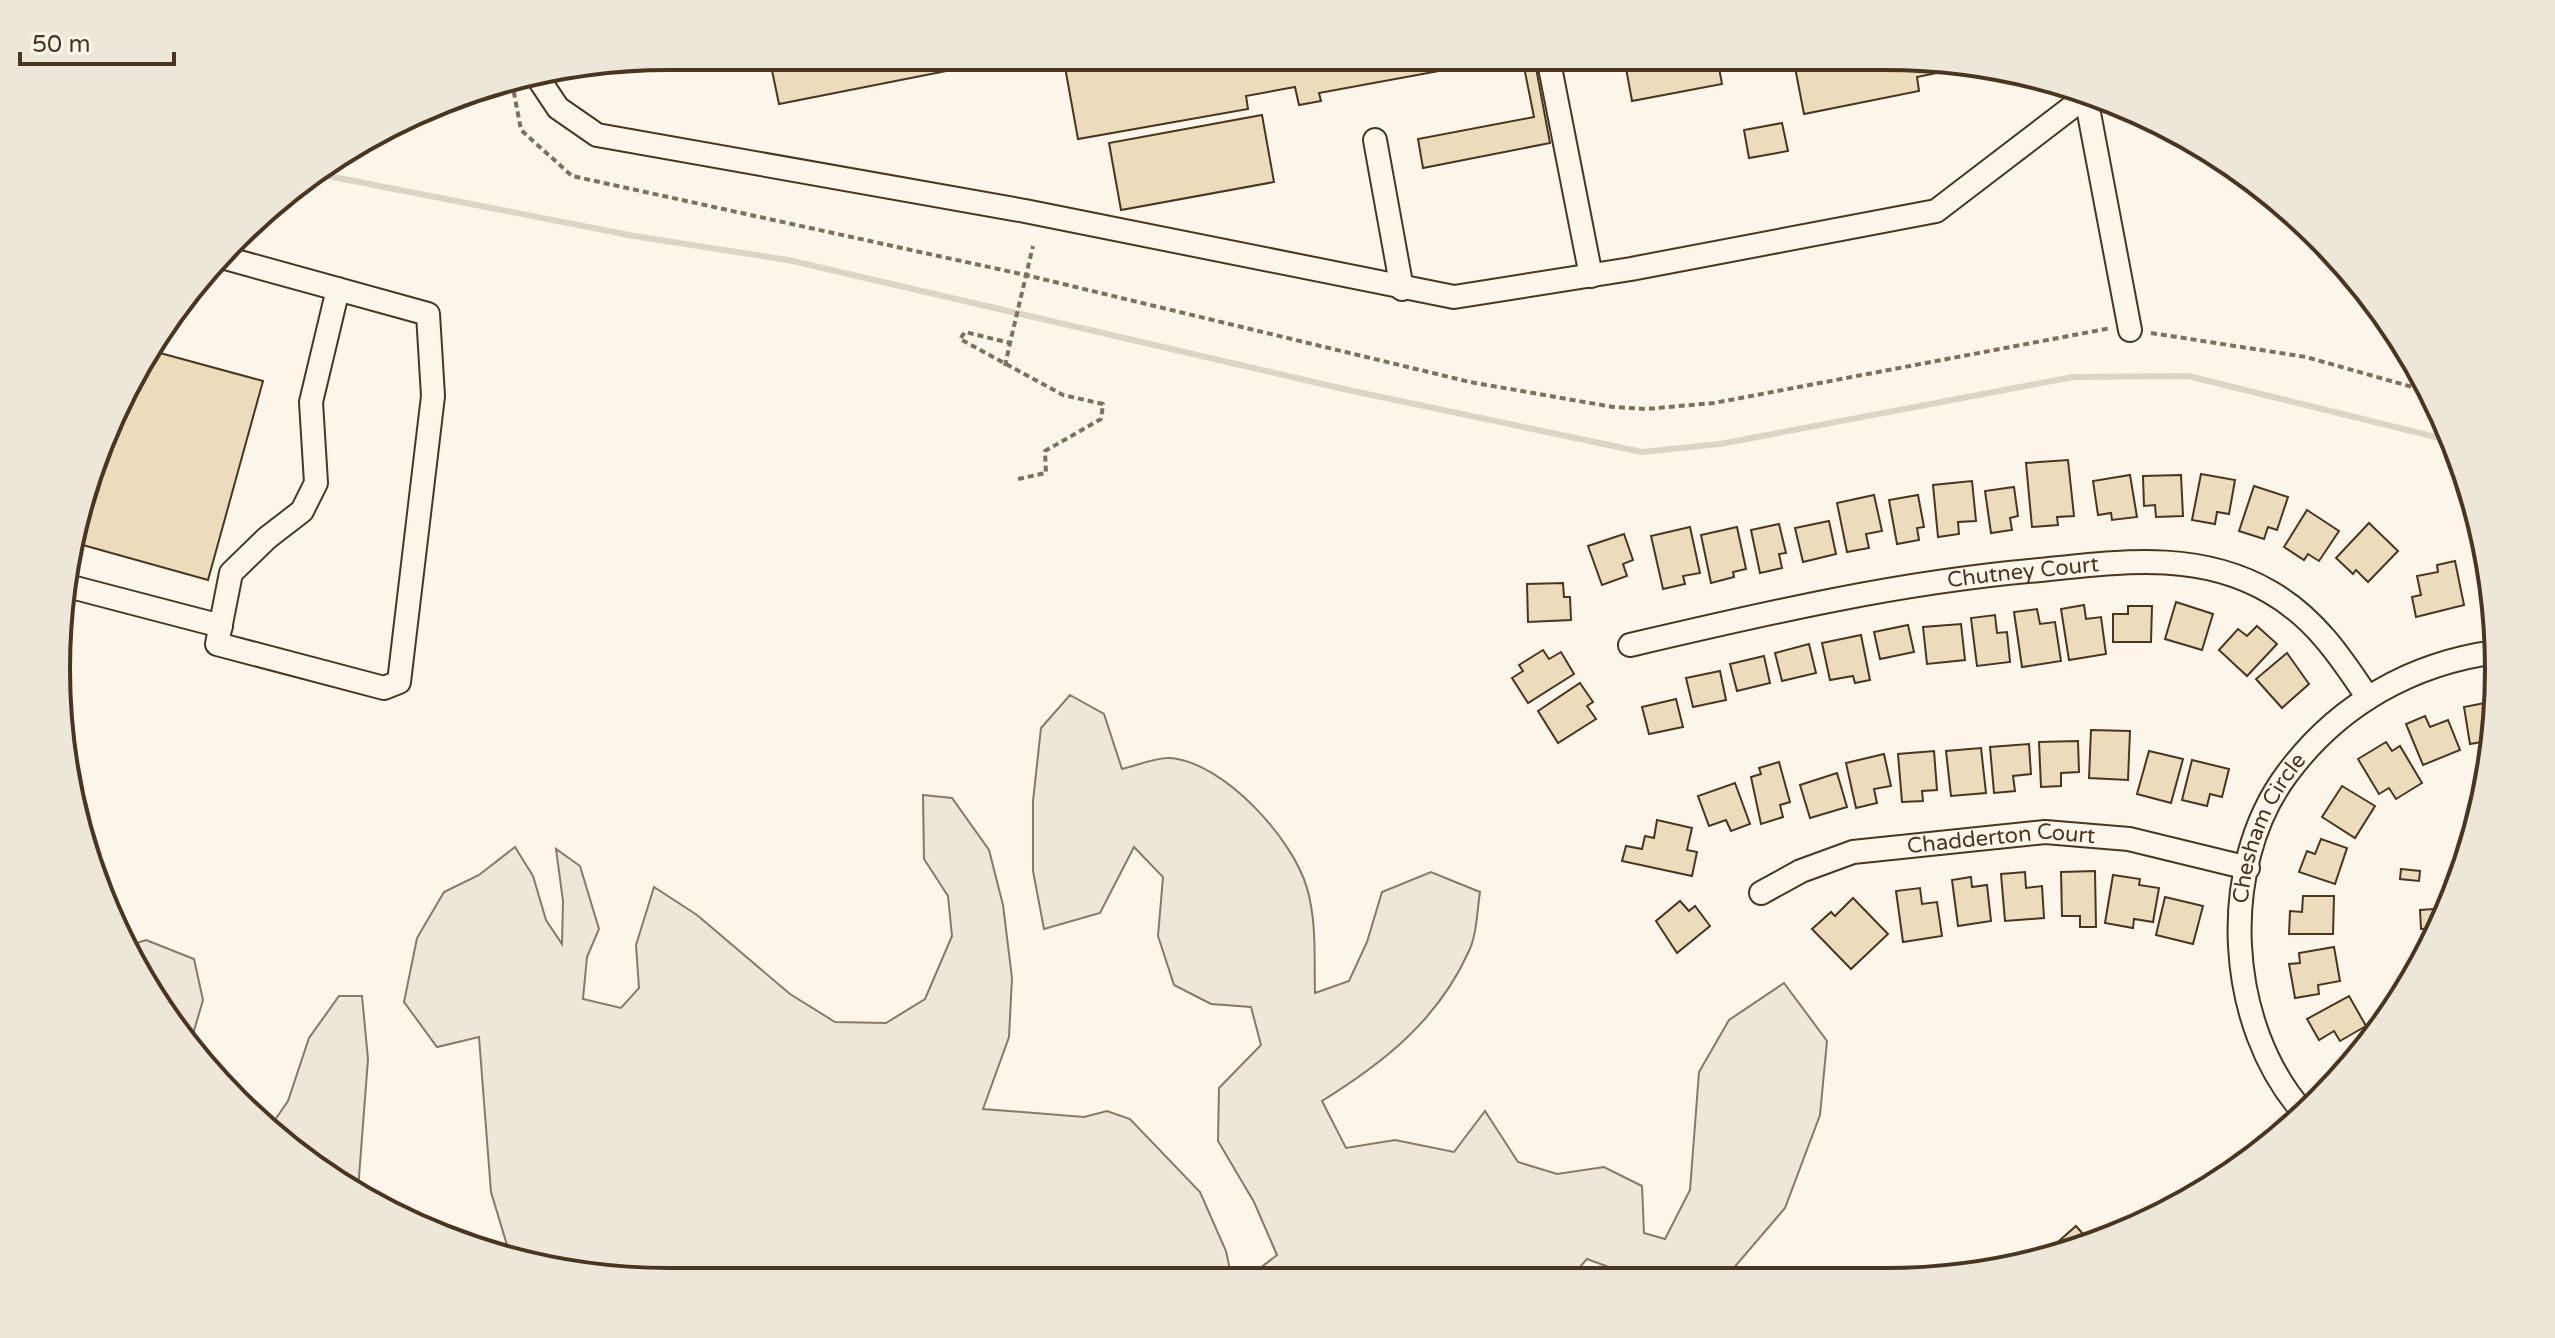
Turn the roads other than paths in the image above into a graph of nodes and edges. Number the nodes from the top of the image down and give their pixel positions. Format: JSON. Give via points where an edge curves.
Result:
{"nodes":[{"id":1,"x":1551,"y":70,"type":"edge"},
{"id":2,"x":542,"y":84,"type":"edge"},
{"id":3,"x":2077,"y":101,"type":"edge"},
{"id":4,"x":2089,"y":106,"type":"edge"},
{"id":5,"x":1375,"y":140,"type":"dead end"},
{"id":6,"x":232,"y":260,"type":"edge"},
{"id":7,"x":1591,"y":276,"type":"junction"},
{"id":8,"x":338,"y":289,"type":"junction"},
{"id":9,"x":1402,"y":289,"type":"junction"},
{"id":10,"x":2130,"y":330,"type":"dead end"},
{"id":11,"x":76,"y":588,"type":"edge"},
{"id":12,"x":221,"y":626,"type":"junction"},
{"id":13,"x":1630,"y":645,"type":"dead end"},
{"id":14,"x":2485,"y":654,"type":"edge"},
{"id":15,"x":2368,"y":698,"type":"junction"},
{"id":16,"x":2248,"y":868,"type":"junction"},
{"id":17,"x":1761,"y":893,"type":"dead end"},
{"id":18,"x":2298,"y":1104,"type":"edge"}],
"edges":[{"from":1,"to":7,"type":"street"},
{"from":2,"to":9,"type":"street","via":[[558,108],[597,135],[1025,211]]},
{"from":3,"to":7,"type":"street","via":[[1936,211]]},
{"from":4,"to":10,"type":"street"},
{"from":5,"to":9,"type":"street"},
{"from":6,"to":8,"type":"street"},
{"from":7,"to":9,"type":"street","via":[[1477,296]]},
{"from":8,"to":12,"type":"street","via":[[311,402],[316,483],[302,511],[231,573]]},
{"from":8,"to":12,"type":"street","via":[[428,314],[433,396],[399,682],[384,688],[217,644]]},
{"from":11,"to":12,"type":"street"},
{"from":13,"to":15,"type":"street","name":"Chutney Court","via":[[1931,580],[2165,561],[2221,571],[2298,611],[2332,646]]},
{"from":14,"to":15,"type":"street","name":"Chesham Circle","via":[[2436,664]]},
{"from":15,"to":16,"type":"street","name":"Chesham Circle","via":[[2324,731],[2285,776],[2257,834]]},
{"from":16,"to":17,"type":"street","name":"Chadderton Court","via":[[2129,839],[2045,832],[1853,852]]},
{"from":16,"to":18,"type":"street","name":"Chesham Circle","via":[[2239,931],[2244,992],[2274,1070]]}]}
